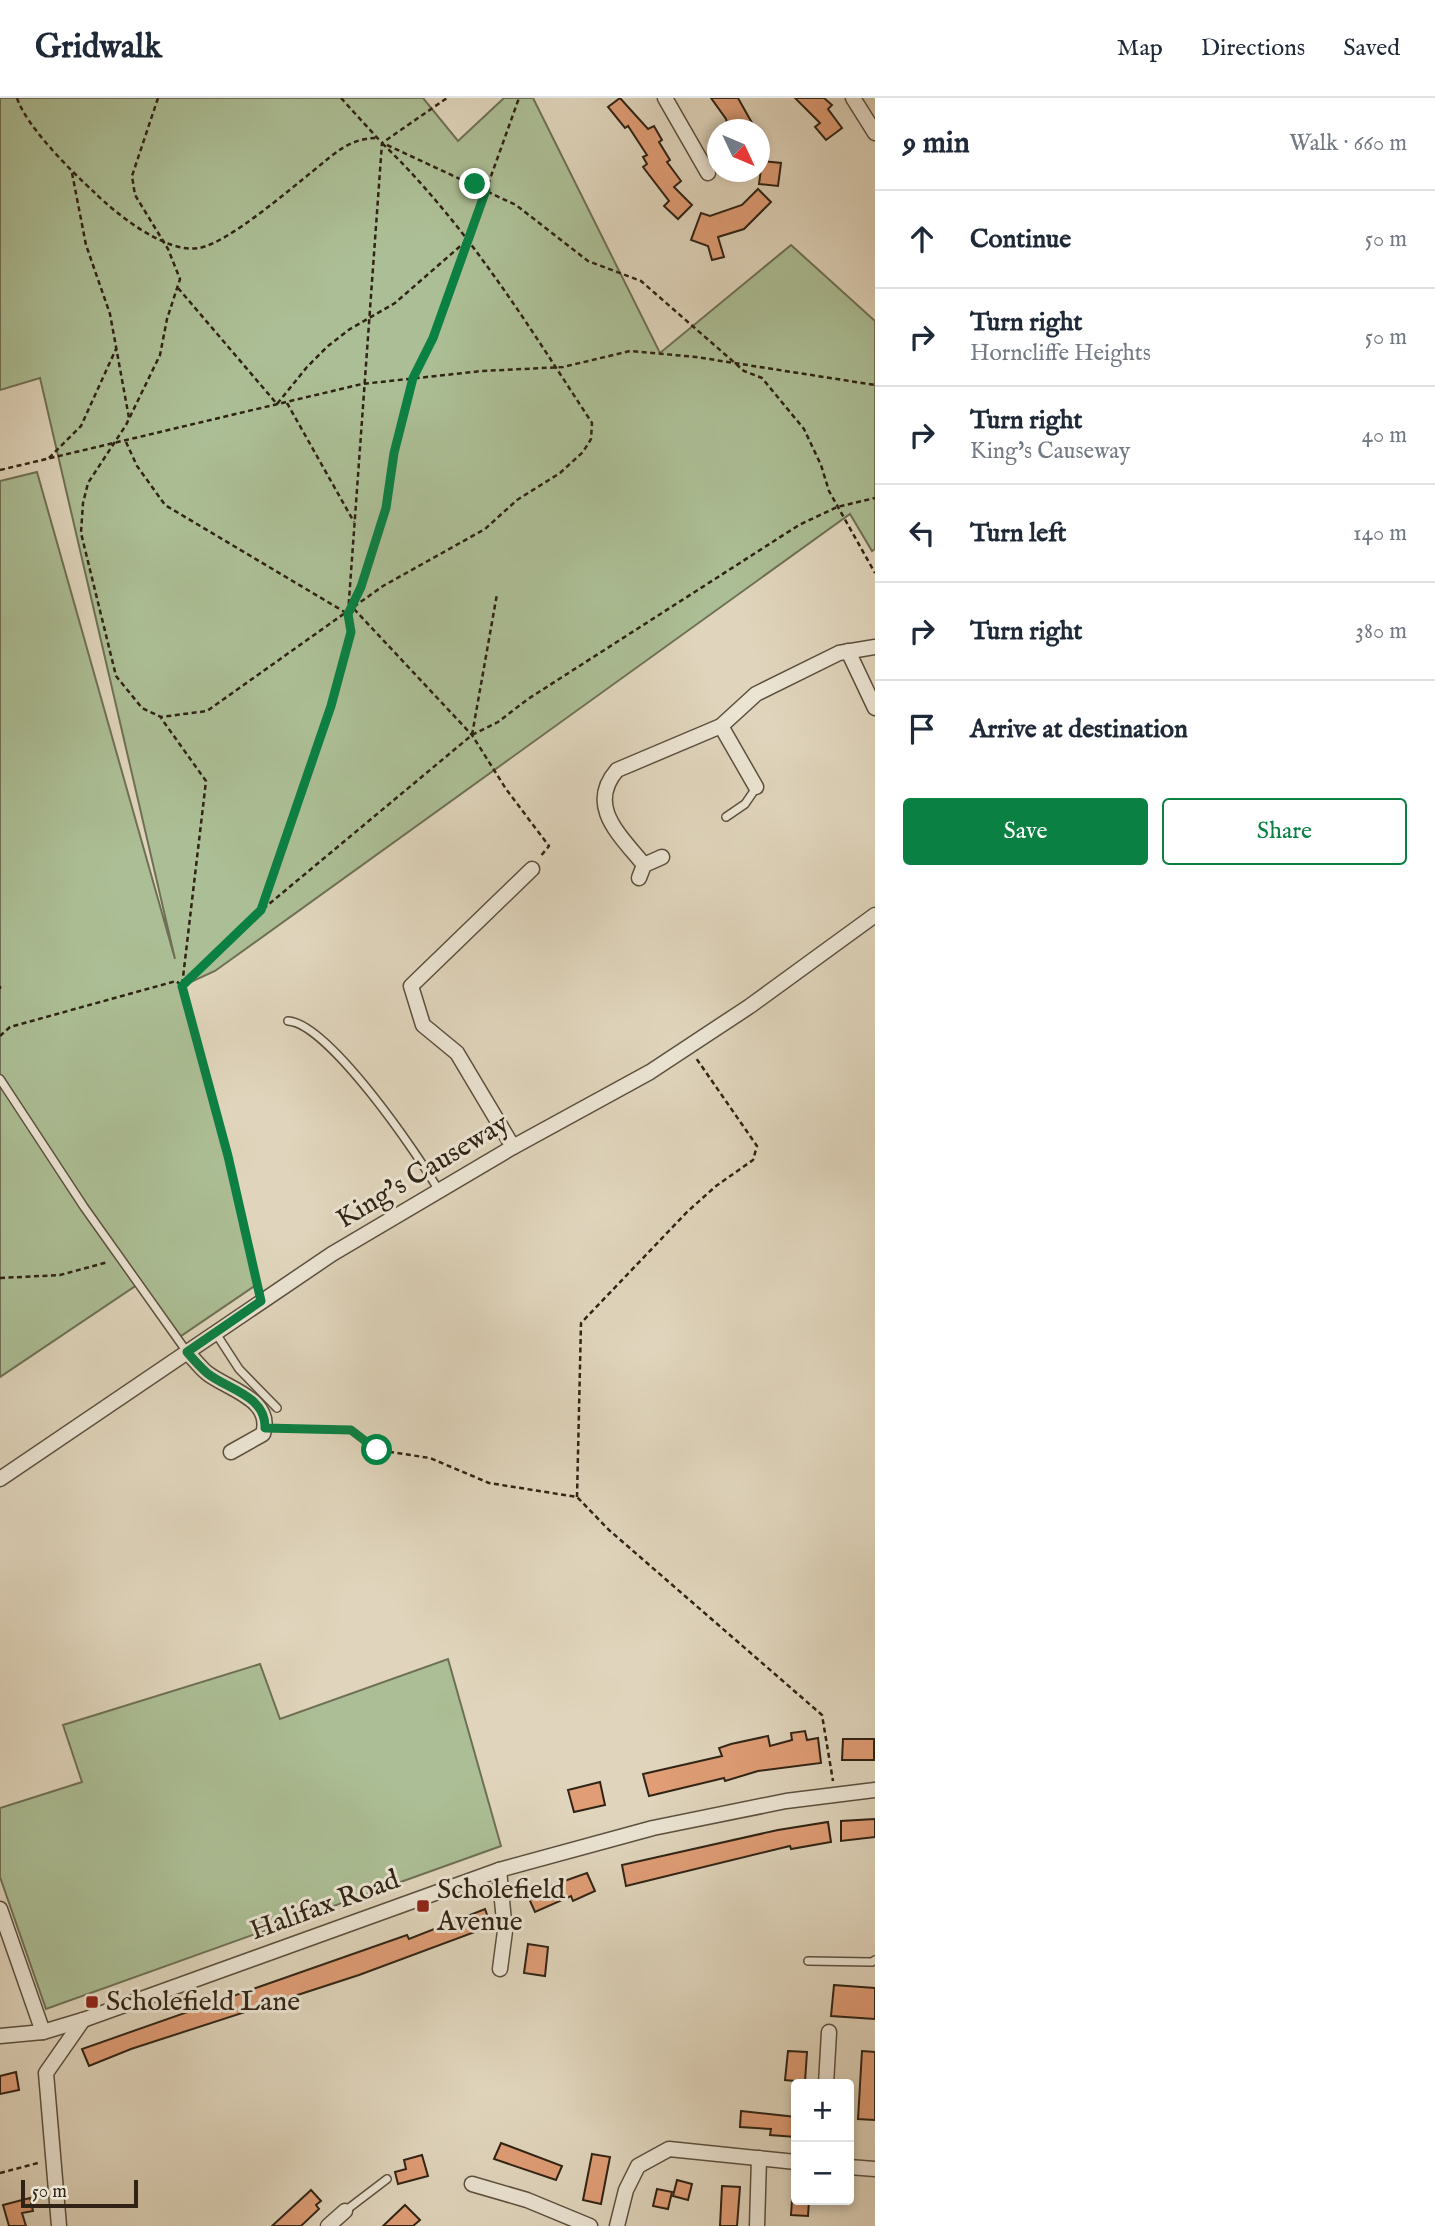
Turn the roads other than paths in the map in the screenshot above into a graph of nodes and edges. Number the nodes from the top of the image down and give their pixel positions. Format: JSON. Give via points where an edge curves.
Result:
{"nodes":[{"id":1,"x":665,"y":98,"type":"edge"},
{"id":2,"x":853,"y":98,"type":"edge"},
{"id":3,"x":875,"y":133,"type":"edge"},
{"id":4,"x":707,"y":171,"type":"edge"},
{"id":5,"x":875,"y":647,"type":"edge"},
{"id":6,"x":848,"y":651,"type":"junction"},
{"id":7,"x":875,"y":708,"type":"edge"},
{"id":8,"x":721,"y":726,"type":"junction"},
{"id":9,"x":756,"y":787,"type":"joint"},
{"id":10,"x":726,"y":817,"type":"dead end"},
{"id":11,"x":662,"y":857,"type":"dead end"},
{"id":12,"x":532,"y":869,"type":"road end"},
{"id":13,"x":875,"y":915,"type":"edge"},
{"id":14,"x":288,"y":1021,"type":"dead end"},
{"id":15,"x":0,"y":1079,"type":"edge"},
{"id":16,"x":513,"y":1147,"type":"junction"},
{"id":17,"x":439,"y":1191,"type":"junction"},
{"id":18,"x":215,"y":1332,"type":"junction"},
{"id":19,"x":187,"y":1352,"type":"junction"},
{"id":20,"x":277,"y":1408,"type":"dead end"},
{"id":21,"x":231,"y":1452,"type":"dead end"},
{"id":22,"x":0,"y":1479,"type":"edge"},
{"id":23,"x":875,"y":1790,"type":"edge"},
{"id":24,"x":499,"y":1870,"type":"junction"},
{"id":25,"x":0,"y":1909,"type":"edge"},
{"id":26,"x":875,"y":1960,"type":"edge"},
{"id":27,"x":808,"y":1961,"type":"dead end"},
{"id":28,"x":500,"y":1969,"type":"dead end"},
{"id":29,"x":83,"y":2020,"type":"junction"},
{"id":30,"x":43,"y":2032,"type":"junction"},
{"id":31,"x":829,"y":2032,"type":"dead end"},
{"id":32,"x":0,"y":2036,"type":"edge"},
{"id":33,"x":826,"y":2079,"type":"edge"},
{"id":34,"x":759,"y":2158,"type":"junction"},
{"id":35,"x":791,"y":2161,"type":"edge"},
{"id":36,"x":854,"y":2167,"type":"edge"},
{"id":37,"x":875,"y":2169,"type":"edge"},
{"id":38,"x":387,"y":2179,"type":"dead end"},
{"id":39,"x":472,"y":2184,"type":"dead end"},
{"id":40,"x":345,"y":2211,"type":"joint"},
{"id":41,"x":59,"y":2226,"type":"edge"},
{"id":42,"x":328,"y":2226,"type":"edge"},
{"id":43,"x":590,"y":2226,"type":"edge"},
{"id":44,"x":617,"y":2226,"type":"edge"},
{"id":45,"x":757,"y":2226,"type":"edge"}],
"edges":[{"from":1,"to":4,"type":"street"},
{"from":2,"to":3,"type":"street"},
{"from":5,"to":6,"type":"street"},
{"from":6,"to":7,"type":"street"},
{"from":6,"to":8,"type":"street","via":[[756,694]]},
{"from":8,"to":9,"type":"street"},
{"from":8,"to":11,"type":"street","via":[[617,770],[606,783],[603,801],[610,822],[641,871]]},
{"from":9,"to":10,"type":"lane","via":[[745,804]]},
{"from":12,"to":16,"type":"street","via":[[411,986],[423,1025],[457,1053]]},
{"from":13,"to":16,"type":"street","name":"King's Causeway","via":[[650,1072]]},
{"from":14,"to":17,"type":"lane","via":[[298,1021],[317,1033],[332,1049],[411,1145]]},
{"from":15,"to":19,"type":"lane","via":[[83,1207]]},
{"from":16,"to":17,"type":"street","name":"King's Causeway"},
{"from":17,"to":18,"type":"street","name":"King's Causeway","via":[[332,1254]]},
{"from":18,"to":19,"type":"street","name":"King's Causeway"},
{"from":18,"to":20,"type":"lane","via":[[239,1369]]},
{"from":19,"to":21,"type":"street","via":[[208,1374],[242,1391],[260,1410],[263,1434]]},
{"from":19,"to":22,"type":"street","name":"King's Causeway"},
{"from":23,"to":24,"type":"street","name":"Halifax Road","via":[[786,1801],[653,1828]]},
{"from":24,"to":28,"type":"street","via":[[505,1931]]},
{"from":24,"to":29,"type":"street","name":"Halifax Road"},
{"from":25,"to":30,"type":"street"},
{"from":26,"to":27,"type":"lane"},
{"from":29,"to":30,"type":"street","name":"Halifax Road"},
{"from":29,"to":41,"type":"street","via":[[47,2073]]},
{"from":30,"to":32,"type":"street","name":"Halifax Road"},
{"from":31,"to":33,"type":"street"},
{"from":34,"to":35,"type":"street"},
{"from":34,"to":44,"type":"street","via":[[669,2149],[638,2166]]},
{"from":34,"to":45,"type":"street"},
{"from":36,"to":37,"type":"street"},
{"from":38,"to":40,"type":"lane"},
{"from":39,"to":43,"type":"street"},
{"from":40,"to":42,"type":"street"}]}
